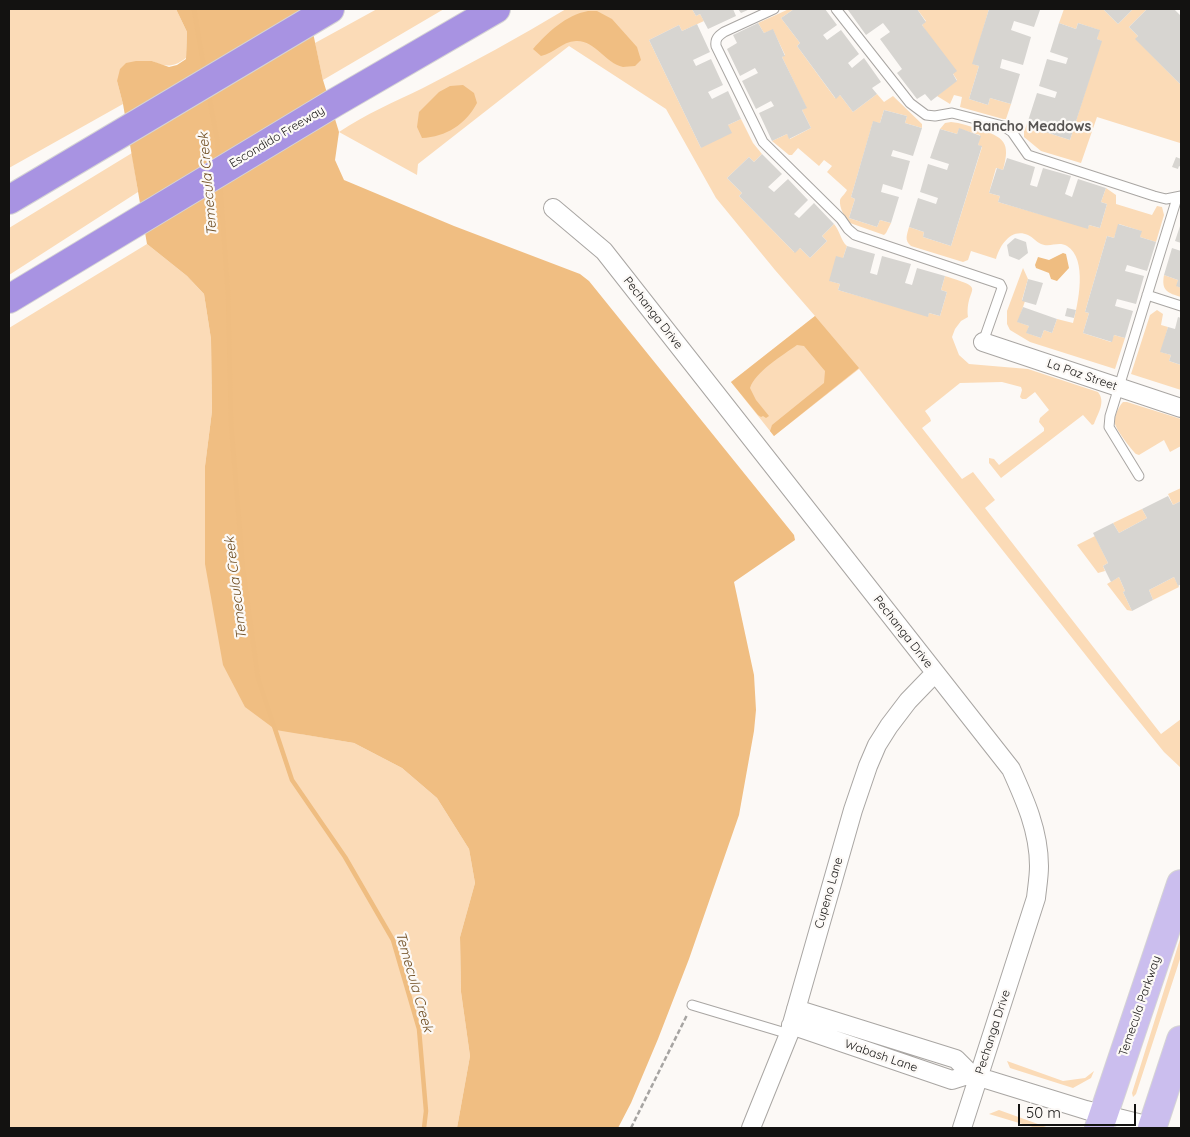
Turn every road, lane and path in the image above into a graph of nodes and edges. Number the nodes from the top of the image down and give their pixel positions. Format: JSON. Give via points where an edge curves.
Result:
{"nodes":[{"id":1,"x":329,"y":9,"type":"edge"},
{"id":2,"x":496,"y":9,"type":"edge"},
{"id":3,"x":774,"y":9,"type":"edge"},
{"id":4,"x":836,"y":9,"type":"edge"},
{"id":5,"x":1179,"y":197,"type":"edge"},
{"id":6,"x":9,"y":200,"type":"edge"},
{"id":7,"x":552,"y":208,"type":"dead end"},
{"id":8,"x":1147,"y":295,"type":"junction"},
{"id":9,"x":9,"y":299,"type":"edge"},
{"id":10,"x":1181,"y":306,"type":"edge"},
{"id":11,"x":982,"y":342,"type":"joint"},
{"id":12,"x":1119,"y":387,"type":"junction"},
{"id":13,"x":1181,"y":408,"type":"edge"},
{"id":14,"x":1139,"y":476,"type":"dead end"},
{"id":15,"x":935,"y":672,"type":"junction"},
{"id":16,"x":1181,"y":884,"type":"edge"},
{"id":17,"x":692,"y":1005,"type":"joint"},
{"id":18,"x":792,"y":1023,"type":"junction"},
{"id":19,"x":1181,"y":1040,"type":"edge"},
{"id":20,"x":975,"y":1075,"type":"junction"},
{"id":21,"x":1102,"y":1121,"type":"edge"},
{"id":22,"x":631,"y":1128,"type":"edge"},
{"id":23,"x":751,"y":1128,"type":"edge"},
{"id":24,"x":962,"y":1128,"type":"edge"},
{"id":25,"x":1154,"y":1128,"type":"edge"}],
"edges":[{"from":1,"to":6,"type":"highway"},
{"from":2,"to":9,"type":"highway","name":"Escondido Freeway"},
{"from":3,"to":11,"type":"lane","via":[[724,32],[716,41],[763,142],[855,235],[1000,284],[1002,288]]},
{"from":4,"to":5,"type":"lane","via":[[910,103],[926,115],[952,113],[1003,126],[1012,132],[1028,154],[1154,196],[1166,199]]},
{"from":5,"to":8,"type":"lane"},
{"from":7,"to":15,"type":"street","name":"Pechanga Drive","via":[[604,251]]},
{"from":8,"to":10,"type":"lane"},
{"from":8,"to":12,"type":"lane"},
{"from":11,"to":12,"type":"street","name":"La Paz Street"},
{"from":12,"to":13,"type":"street","name":"La Paz Street"},
{"from":12,"to":14,"type":"lane","via":[[1109,427]]},
{"from":15,"to":18,"type":"street","name":"Cupeno Lane","via":[[889,726],[868,766]]},
{"from":15,"to":20,"type":"street","name":"Pechanga Drive","via":[[1011,769],[1026,800],[1036,835],[1039,867],[1036,898]]},
{"from":16,"to":21,"type":"main road","name":"Temecula Parkway"},
{"from":17,"to":18,"type":"lane"},
{"from":17,"to":22,"type":"path"},
{"from":18,"to":20,"type":"street","name":"Wabash Lane","via":[[952,1080]]},
{"from":18,"to":23,"type":"street","name":"Cupeno Lane"},
{"from":19,"to":25,"type":"main road"},
{"from":20,"to":21,"type":"street","name":"Wabash Lane"},
{"from":20,"to":24,"type":"street","name":"Pechanga Drive"},
{"from":21,"to":25,"type":"street","name":"Wabash Lane"}]}
